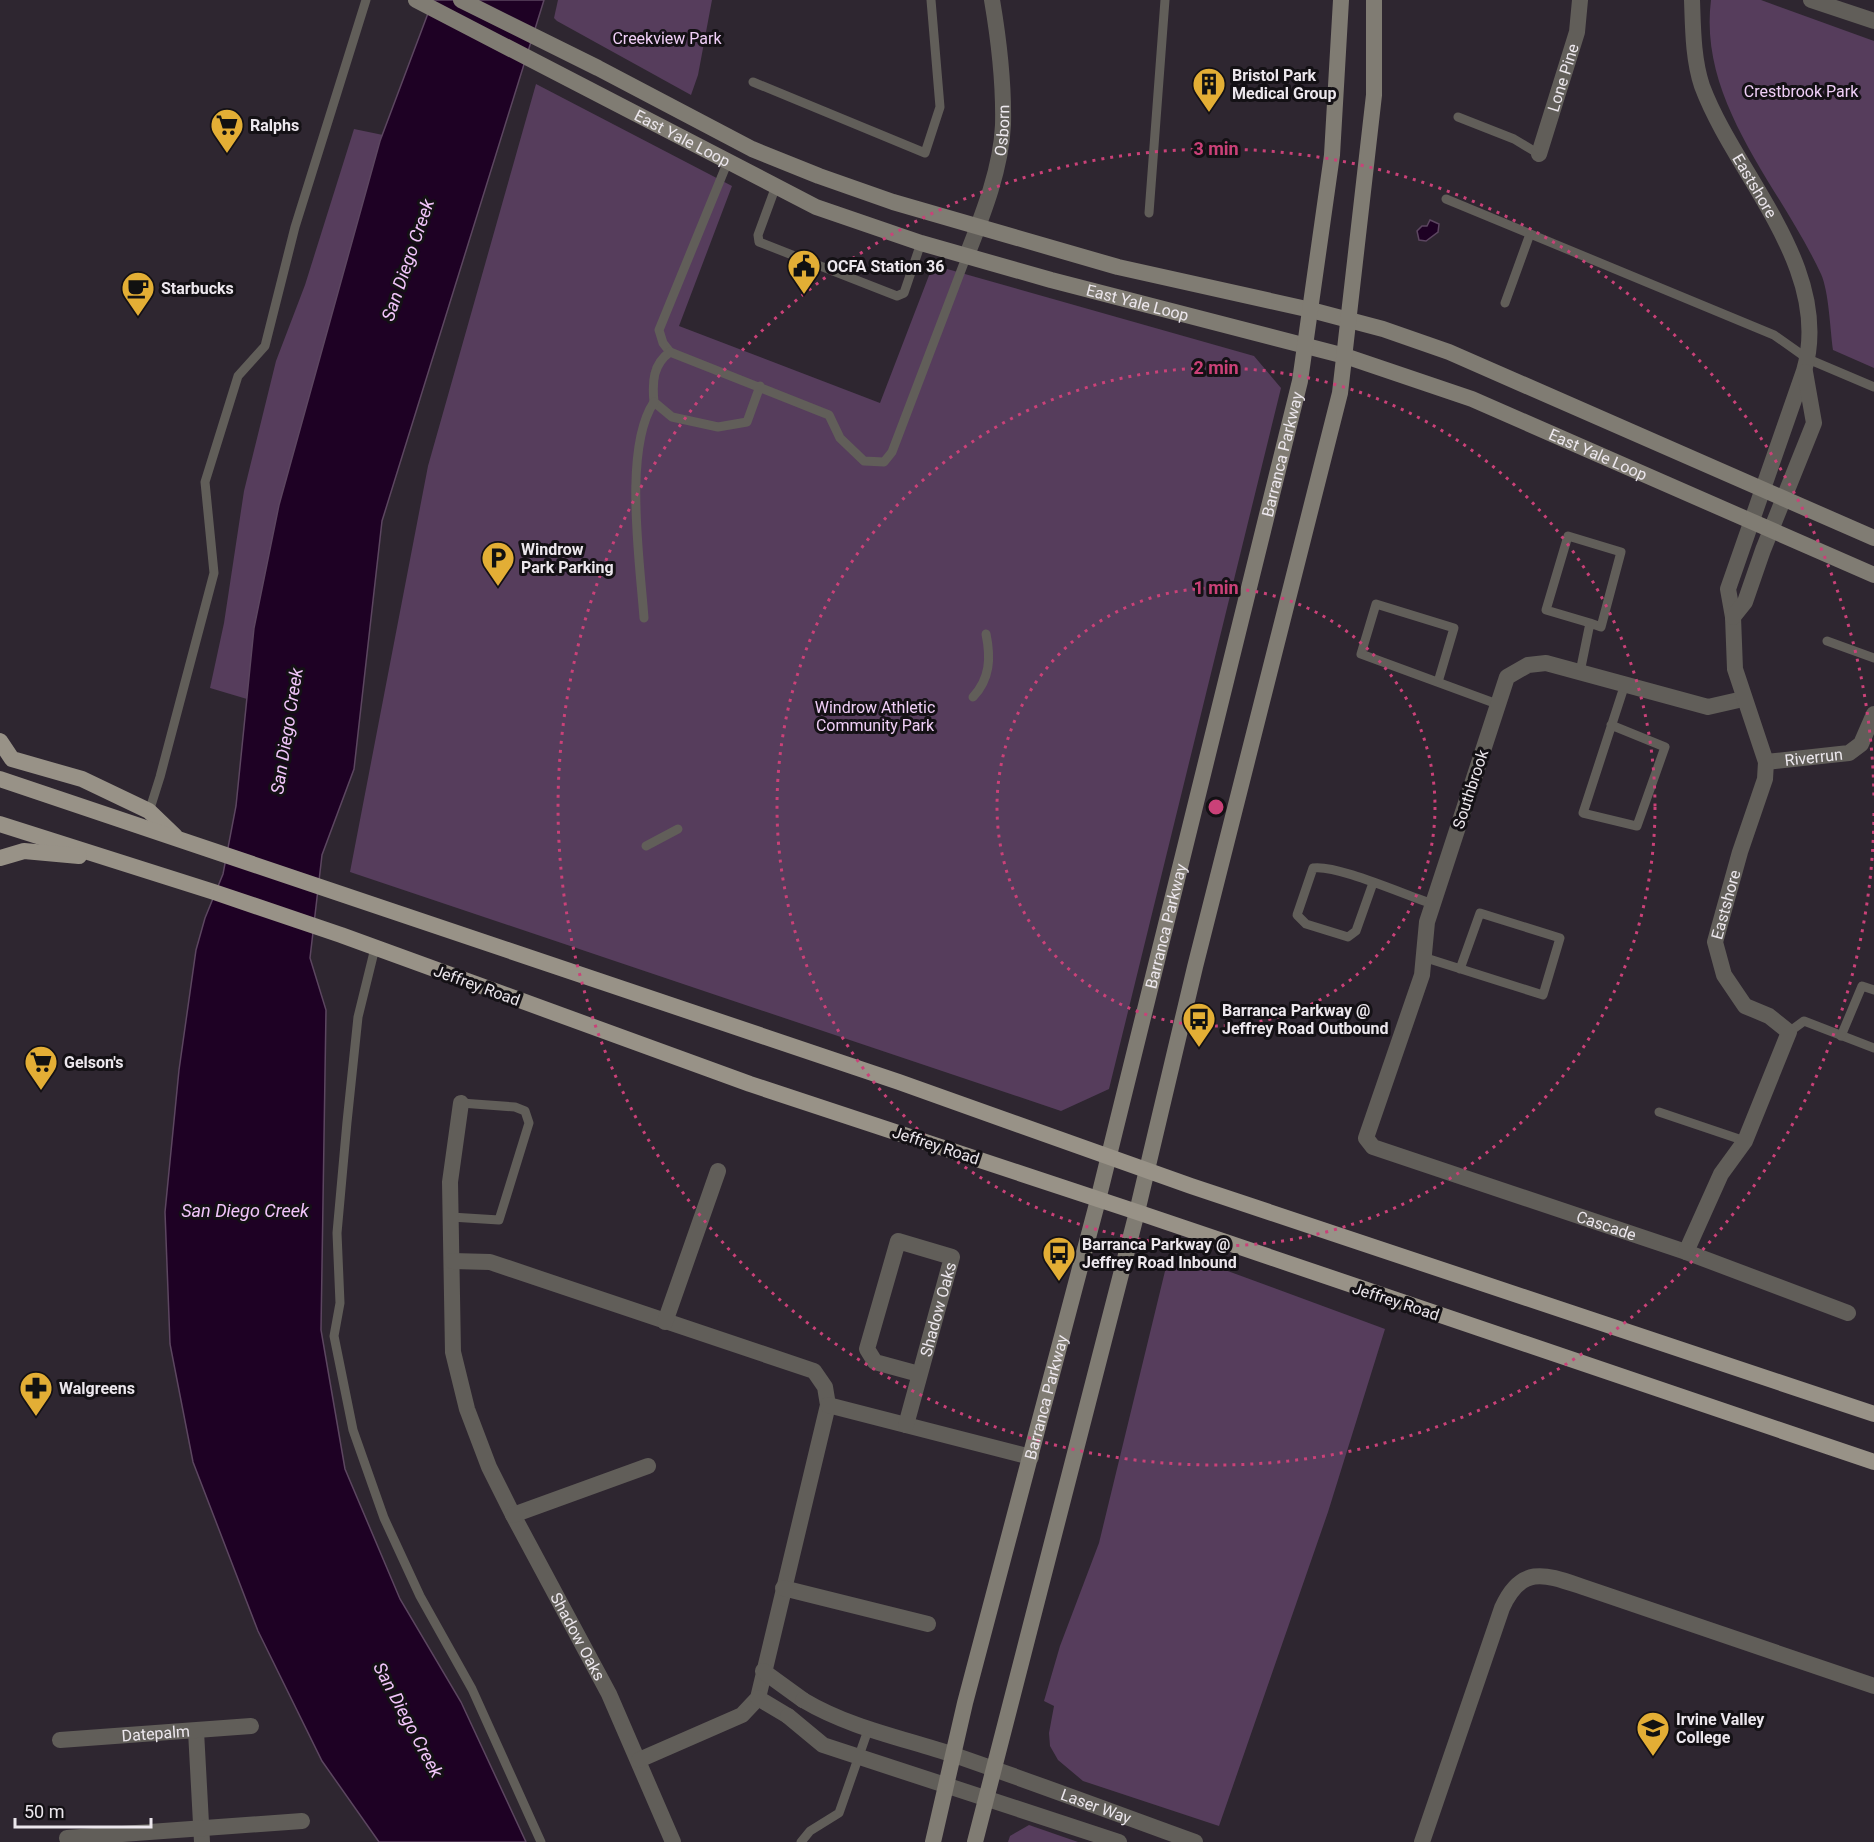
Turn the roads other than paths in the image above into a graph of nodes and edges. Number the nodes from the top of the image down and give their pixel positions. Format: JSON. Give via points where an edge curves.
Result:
{"nodes":[{"id":1,"x":366,"y":0,"type":"edge"},
{"id":2,"x":461,"y":0,"type":"edge"},
{"id":3,"x":931,"y":0,"type":"edge"},
{"id":4,"x":992,"y":0,"type":"edge"},
{"id":5,"x":1165,"y":0,"type":"edge"},
{"id":6,"x":1341,"y":0,"type":"edge"},
{"id":7,"x":1374,"y":0,"type":"edge"},
{"id":8,"x":1580,"y":0,"type":"edge"},
{"id":9,"x":1692,"y":0,"type":"edge"},
{"id":10,"x":1811,"y":0,"type":"edge"},
{"id":11,"x":419,"y":1,"type":"edge"},
{"id":12,"x":1874,"y":21,"type":"edge"},
{"id":13,"x":753,"y":82,"type":"dead end"},
{"id":14,"x":1458,"y":117,"type":"dead end"},
{"id":15,"x":1539,"y":154,"type":"joint"},
{"id":16,"x":728,"y":161,"type":"junction"},
{"id":17,"x":776,"y":186,"type":"junction"},
{"id":18,"x":1446,"y":200,"type":"dead end"},
{"id":19,"x":1149,"y":213,"type":"dead end"},
{"id":20,"x":978,"y":227,"type":"junction"},
{"id":21,"x":1530,"y":234,"type":"junction"},
{"id":22,"x":921,"y":243,"type":"junction"},
{"id":23,"x":967,"y":255,"type":"junction"},
{"id":24,"x":1504,"y":303,"type":"dead end"},
{"id":25,"x":1311,"y":310,"type":"junction"},
{"id":26,"x":1350,"y":321,"type":"junction"},
{"id":27,"x":1305,"y":346,"type":"junction"},
{"id":28,"x":670,"y":351,"type":"junction"},
{"id":29,"x":1345,"y":356,"type":"junction"},
{"id":30,"x":1806,"y":365,"type":"junction"},
{"id":31,"x":760,"y":386,"type":"junction"},
{"id":32,"x":1874,"y":387,"type":"edge"},
{"id":33,"x":654,"y":402,"type":"junction"},
{"id":34,"x":1763,"y":490,"type":"junction"},
{"id":35,"x":1783,"y":499,"type":"junction"},
{"id":36,"x":1753,"y":520,"type":"junction"},
{"id":37,"x":1772,"y":528,"type":"junction"},
{"id":38,"x":1874,"y":538,"type":"edge"},
{"id":39,"x":1874,"y":574,"type":"edge"},
{"id":40,"x":1732,"y":617,"type":"junction"},
{"id":41,"x":644,"y":618,"type":"dead end"},
{"id":42,"x":1590,"y":623,"type":"junction"},
{"id":43,"x":986,"y":634,"type":"dead end"},
{"id":44,"x":1827,"y":641,"type":"dead end"},
{"id":45,"x":1874,"y":658,"type":"edge"},
{"id":46,"x":1580,"y":672,"type":"junction"},
{"id":47,"x":1438,"y":682,"type":"junction"},
{"id":48,"x":1624,"y":684,"type":"junction"},
{"id":49,"x":973,"y":697,"type":"dead end"},
{"id":50,"x":1743,"y":699,"type":"junction"},
{"id":51,"x":1497,"y":704,"type":"junction"},
{"id":52,"x":1874,"y":714,"type":"edge"},
{"id":53,"x":1611,"y":725,"type":"junction"},
{"id":54,"x":0,"y":741,"type":"edge"},
{"id":55,"x":1766,"y":762,"type":"junction"},
{"id":56,"x":0,"y":779,"type":"edge"},
{"id":57,"x":149,"y":811,"type":"junction"},
{"id":58,"x":0,"y":824,"type":"edge"},
{"id":59,"x":143,"y":828,"type":"junction"},
{"id":60,"x":678,"y":829,"type":"dead end"},
{"id":61,"x":180,"y":841,"type":"junction"},
{"id":62,"x":646,"y":846,"type":"dead end"},
{"id":63,"x":105,"y":857,"type":"junction"},
{"id":64,"x":0,"y":858,"type":"edge"},
{"id":65,"x":1373,"y":883,"type":"junction"},
{"id":66,"x":1433,"y":904,"type":"junction"},
{"id":67,"x":375,"y":948,"type":"junction"},
{"id":68,"x":1424,"y":957,"type":"junction"},
{"id":69,"x":1460,"y":969,"type":"junction"},
{"id":70,"x":1874,"y":990,"type":"edge"},
{"id":71,"x":1790,"y":1032,"type":"junction"},
{"id":72,"x":1840,"y":1036,"type":"junction"},
{"id":73,"x":1874,"y":1048,"type":"edge"},
{"id":74,"x":460,"y":1103,"type":"joint"},
{"id":75,"x":1659,"y":1112,"type":"dead end"},
{"id":76,"x":1366,"y":1138,"type":"joint"},
{"id":77,"x":1745,"y":1141,"type":"junction"},
{"id":78,"x":1109,"y":1156,"type":"junction"},
{"id":79,"x":1146,"y":1170,"type":"junction"},
{"id":80,"x":718,"y":1171,"type":"dead end"},
{"id":81,"x":1098,"y":1200,"type":"junction"},
{"id":82,"x":1137,"y":1212,"type":"junction"},
{"id":83,"x":451,"y":1217,"type":"junction"},
{"id":84,"x":1686,"y":1252,"type":"junction"},
{"id":85,"x":452,"y":1261,"type":"junction"},
{"id":86,"x":1848,"y":1313,"type":"dead end"},
{"id":87,"x":665,"y":1322,"type":"junction"},
{"id":88,"x":919,"y":1374,"type":"junction"},
{"id":89,"x":828,"y":1405,"type":"junction"},
{"id":90,"x":1874,"y":1414,"type":"edge"},
{"id":91,"x":906,"y":1425,"type":"junction"},
{"id":92,"x":1031,"y":1457,"type":"junction"},
{"id":93,"x":1874,"y":1462,"type":"edge"},
{"id":94,"x":648,"y":1466,"type":"dead end"},
{"id":95,"x":513,"y":1515,"type":"junction"},
{"id":96,"x":783,"y":1588,"type":"junction"},
{"id":97,"x":928,"y":1624,"type":"dead end"},
{"id":98,"x":763,"y":1671,"type":"junction"},
{"id":99,"x":1874,"y":1686,"type":"edge"},
{"id":100,"x":758,"y":1698,"type":"junction"},
{"id":101,"x":250,"y":1726,"type":"dead end"},
{"id":102,"x":868,"y":1730,"type":"junction"},
{"id":103,"x":196,"y":1731,"type":"junction"},
{"id":104,"x":60,"y":1740,"type":"dead end"},
{"id":105,"x":953,"y":1755,"type":"junction"},
{"id":106,"x":859,"y":1757,"type":"junction"},
{"id":107,"x":639,"y":1760,"type":"junction"},
{"id":108,"x":995,"y":1771,"type":"junction"},
{"id":109,"x":947,"y":1785,"type":"junction"},
{"id":110,"x":987,"y":1799,"type":"junction"},
{"id":111,"x":302,"y":1821,"type":"dead end"},
{"id":112,"x":202,"y":1835,"type":"edge"},
{"id":113,"x":67,"y":1838,"type":"dead end"},
{"id":114,"x":541,"y":1842,"type":"edge"},
{"id":115,"x":673,"y":1842,"type":"edge"},
{"id":116,"x":801,"y":1842,"type":"edge"},
{"id":117,"x":933,"y":1842,"type":"edge"},
{"id":118,"x":975,"y":1842,"type":"edge"},
{"id":119,"x":1119,"y":1842,"type":"edge"},
{"id":120,"x":1195,"y":1842,"type":"edge"},
{"id":121,"x":1422,"y":1842,"type":"edge"}],
"edges":[{"from":1,"to":57,"type":"lane","via":[[295,227],[264,346],[238,376],[205,482],[214,573]]},
{"from":2,"to":20,"type":"main road","name":"East Yale Loop","via":[[752,149],[893,202]]},
{"from":3,"to":13,"type":"lane","via":[[940,106],[925,153]]},
{"from":4,"to":20,"type":"street","name":"Osborn","via":[[1001,56],[1003,127],[988,202]]},
{"from":5,"to":19,"type":"lane"},
{"from":6,"to":25,"type":"main road","name":"Barranca Parkway","via":[[1332,154]]},
{"from":7,"to":26,"type":"main road","via":[[1374,95]]},
{"from":8,"to":15,"type":"street","name":"Lone Pine","via":[[1577,32]]},
{"from":9,"to":30,"type":"street","name":"Eastshore","via":[[1702,84],[1714,113],[1772,212],[1801,280],[1808,314]]},
{"from":10,"to":12,"type":"street"},
{"from":11,"to":16,"type":"main road","name":"East Yale Loop"},
{"from":14,"to":15,"type":"lane","via":[[1514,139]]},
{"from":16,"to":17,"type":"main road","name":"East Yale Loop"},
{"from":16,"to":28,"type":"lane","via":[[659,330]]},
{"from":17,"to":22,"type":"main road","name":"East Yale Loop","via":[[816,207]]},
{"from":17,"to":22,"type":"lane","via":[[759,242],[897,296],[904,293]]},
{"from":18,"to":21,"type":"lane"},
{"from":20,"to":23,"type":"street","name":"Osborn"},
{"from":20,"to":25,"type":"main road","name":"East Yale Loop","via":[[1119,267]]},
{"from":21,"to":24,"type":"lane"},
{"from":21,"to":30,"type":"lane","via":[[1773,335]]},
{"from":22,"to":23,"type":"main road","name":"East Yale Loop"},
{"from":23,"to":27,"type":"main road","name":"East Yale Loop"},
{"from":23,"to":31,"type":"lane","via":[[892,452],[884,462],[864,461],[840,438],[829,415]]},
{"from":25,"to":26,"type":"main road","name":"East Yale Loop"},
{"from":25,"to":27,"type":"main road","name":"Barranca Parkway"},
{"from":26,"to":29,"type":"main road"},
{"from":26,"to":34,"type":"main road","name":"East Yale Loop","via":[[1449,352]]},
{"from":27,"to":29,"type":"main road","name":"East Yale Loop"},
{"from":27,"to":78,"type":"main road","name":"Barranca Parkway","via":[[1300,381]]},
{"from":28,"to":31,"type":"lane"},
{"from":28,"to":33,"type":"lane","via":[[660,359],[652,382]]},
{"from":29,"to":36,"type":"main road","name":"East Yale Loop","via":[[1472,399]]},
{"from":29,"to":79,"type":"main road","via":[[1316,496]]},
{"from":30,"to":32,"type":"lane"},
{"from":30,"to":34,"type":"street","name":"Eastshore"},
{"from":30,"to":35,"type":"street","name":"Eastshore","via":[[1814,423]]},
{"from":31,"to":33,"type":"lane","via":[[747,422],[718,427],[672,417]]},
{"from":33,"to":41,"type":"lane","via":[[645,416],[639,442],[636,490]]},
{"from":34,"to":35,"type":"main road","name":"East Yale Loop"},
{"from":34,"to":36,"type":"street","name":"Eastshore"},
{"from":35,"to":37,"type":"street","name":"Eastshore"},
{"from":35,"to":38,"type":"main road","name":"East Yale Loop"},
{"from":36,"to":37,"type":"main road","name":"East Yale Loop"},
{"from":36,"to":40,"type":"street","name":"Eastshore","via":[[1728,589]]},
{"from":37,"to":39,"type":"main road","name":"East Yale Loop"},
{"from":37,"to":40,"type":"street","name":"Eastshore","via":[[1745,602]]},
{"from":40,"to":50,"type":"street","name":"Eastshore","via":[[1735,669]]},
{"from":42,"to":42,"type":"lane","via":[[1546,610],[1568,536],[1621,552],[1601,627]]},
{"from":42,"to":46,"type":"lane"},
{"from":43,"to":49,"type":"lane","via":[[988,670],[983,686]]},
{"from":44,"to":45,"type":"lane"},
{"from":46,"to":48,"type":"street","name":"Southbrook"},
{"from":46,"to":51,"type":"street","name":"Southbrook","via":[[1546,663],[1528,665],[1507,678]]},
{"from":47,"to":47,"type":"lane","via":[[1361,654],[1376,604],[1454,628]]},
{"from":47,"to":51,"type":"lane"},
{"from":48,"to":50,"type":"street","name":"Southbrook","via":[[1708,707]]},
{"from":48,"to":53,"type":"lane"},
{"from":50,"to":55,"type":"street","name":"Eastshore"},
{"from":51,"to":66,"type":"street","name":"Southbrook"},
{"from":52,"to":55,"type":"street","name":"Riverrun","via":[[1861,744],[1849,753]]},
{"from":53,"to":53,"type":"lane","via":[[1583,813],[1637,826],[1665,747]]},
{"from":54,"to":57,"type":"main road","via":[[12,759],[82,779]]},
{"from":55,"to":71,"type":"street","name":"Eastshore","via":[[1765,779],[1715,942],[1724,975],[1744,1006],[1768,1016]]},
{"from":56,"to":59,"type":"main road"},
{"from":57,"to":59,"type":"lane"},
{"from":57,"to":61,"type":"main road"},
{"from":58,"to":63,"type":"main road","name":"Jeffrey Road"},
{"from":59,"to":61,"type":"main road"},
{"from":60,"to":62,"type":"lane"},
{"from":61,"to":78,"type":"main road"},
{"from":63,"to":64,"type":"main road","via":[[24,851]]},
{"from":63,"to":67,"type":"main road","name":"Jeffrey Road"},
{"from":65,"to":65,"type":"lane","via":[[1323,866],[1314,868],[1297,915],[1306,924],[1348,937],[1356,931]]},
{"from":65,"to":66,"type":"lane"},
{"from":66,"to":68,"type":"street","name":"Southbrook"},
{"from":67,"to":81,"type":"main road","name":"Jeffrey Road","via":[[679,1060]]},
{"from":67,"to":114,"type":"lane","via":[[358,1017],[348,1110],[337,1233],[340,1303],[334,1336],[352,1430],[384,1518],[420,1596],[472,1689]]},
{"from":68,"to":69,"type":"lane"},
{"from":68,"to":76,"type":"street","name":"Southbrook","via":[[1422,975]]},
{"from":69,"to":69,"type":"lane","via":[[1543,996],[1560,938],[1480,912]]},
{"from":70,"to":72,"type":"lane","via":[[1862,986]]},
{"from":71,"to":72,"type":"lane","via":[[1803,1022]]},
{"from":71,"to":77,"type":"street"},
{"from":72,"to":73,"type":"lane"},
{"from":74,"to":83,"type":"street","name":"Shadow Oaks","via":[[450,1182]]},
{"from":74,"to":83,"type":"lane","via":[[515,1107],[525,1111],[529,1123],[499,1220]]},
{"from":75,"to":77,"type":"lane"},
{"from":76,"to":84,"type":"street","name":"Cascade","via":[[1374,1147]]},
{"from":77,"to":84,"type":"street","via":[[1721,1173]]},
{"from":78,"to":79,"type":"main road"},
{"from":78,"to":81,"type":"main road","name":"Barranca Parkway"},
{"from":79,"to":82,"type":"main road"},
{"from":79,"to":90,"type":"main road"},
{"from":80,"to":87,"type":"street"},
{"from":81,"to":82,"type":"main road","name":"Jeffrey Road"},
{"from":81,"to":92,"type":"main road","name":"Barranca Parkway"},
{"from":82,"to":93,"type":"main road","name":"Jeffrey Road"},
{"from":82,"to":108,"type":"main road"},
{"from":83,"to":85,"type":"street","name":"Shadow Oaks"},
{"from":84,"to":86,"type":"street","name":"Cascade"},
{"from":85,"to":87,"type":"street","via":[[490,1262]]},
{"from":85,"to":95,"type":"street","name":"Shadow Oaks","via":[[453,1352],[467,1409]]},
{"from":87,"to":89,"type":"street","via":[[814,1371],[825,1387]]},
{"from":88,"to":88,"type":"street","name":"Shadow Oaks","via":[[952,1257],[898,1241],[867,1349],[875,1362]]},
{"from":88,"to":91,"type":"street","name":"Shadow Oaks"},
{"from":89,"to":91,"type":"street"},
{"from":89,"to":96,"type":"street"},
{"from":91,"to":92,"type":"street"},
{"from":92,"to":105,"type":"main road","name":"Barranca Parkway"},
{"from":94,"to":95,"type":"street"},
{"from":95,"to":107,"type":"street","name":"Shadow Oaks","via":[[604,1684]]},
{"from":96,"to":97,"type":"street"},
{"from":96,"to":98,"type":"street"},
{"from":98,"to":100,"type":"street"},
{"from":98,"to":102,"type":"street","via":[[819,1710]]},
{"from":99,"to":121,"type":"street","via":[[1551,1576],[1535,1575],[1521,1580],[1509,1591]]},
{"from":100,"to":106,"type":"street","via":[[823,1745]]},
{"from":100,"to":107,"type":"street","via":[[742,1714]]},
{"from":101,"to":103,"type":"street","name":"Datepalm"},
{"from":102,"to":105,"type":"street"},
{"from":102,"to":106,"type":"lane"},
{"from":103,"to":104,"type":"street","name":"Datepalm"},
{"from":103,"to":112,"type":"street"},
{"from":105,"to":108,"type":"street"},
{"from":105,"to":109,"type":"main road","name":"Barranca Parkway"},
{"from":106,"to":109,"type":"street"},
{"from":106,"to":116,"type":"lane","via":[[839,1813]]},
{"from":107,"to":115,"type":"street","name":"Shadow Oaks"},
{"from":108,"to":110,"type":"main road"},
{"from":108,"to":120,"type":"street","name":"Laser Way"},
{"from":109,"to":110,"type":"street"},
{"from":109,"to":117,"type":"main road","name":"Barranca Parkway"},
{"from":110,"to":118,"type":"main road"},
{"from":110,"to":119,"type":"street","name":"Laser Way"},
{"from":111,"to":112,"type":"street"},
{"from":112,"to":113,"type":"street"}]}
